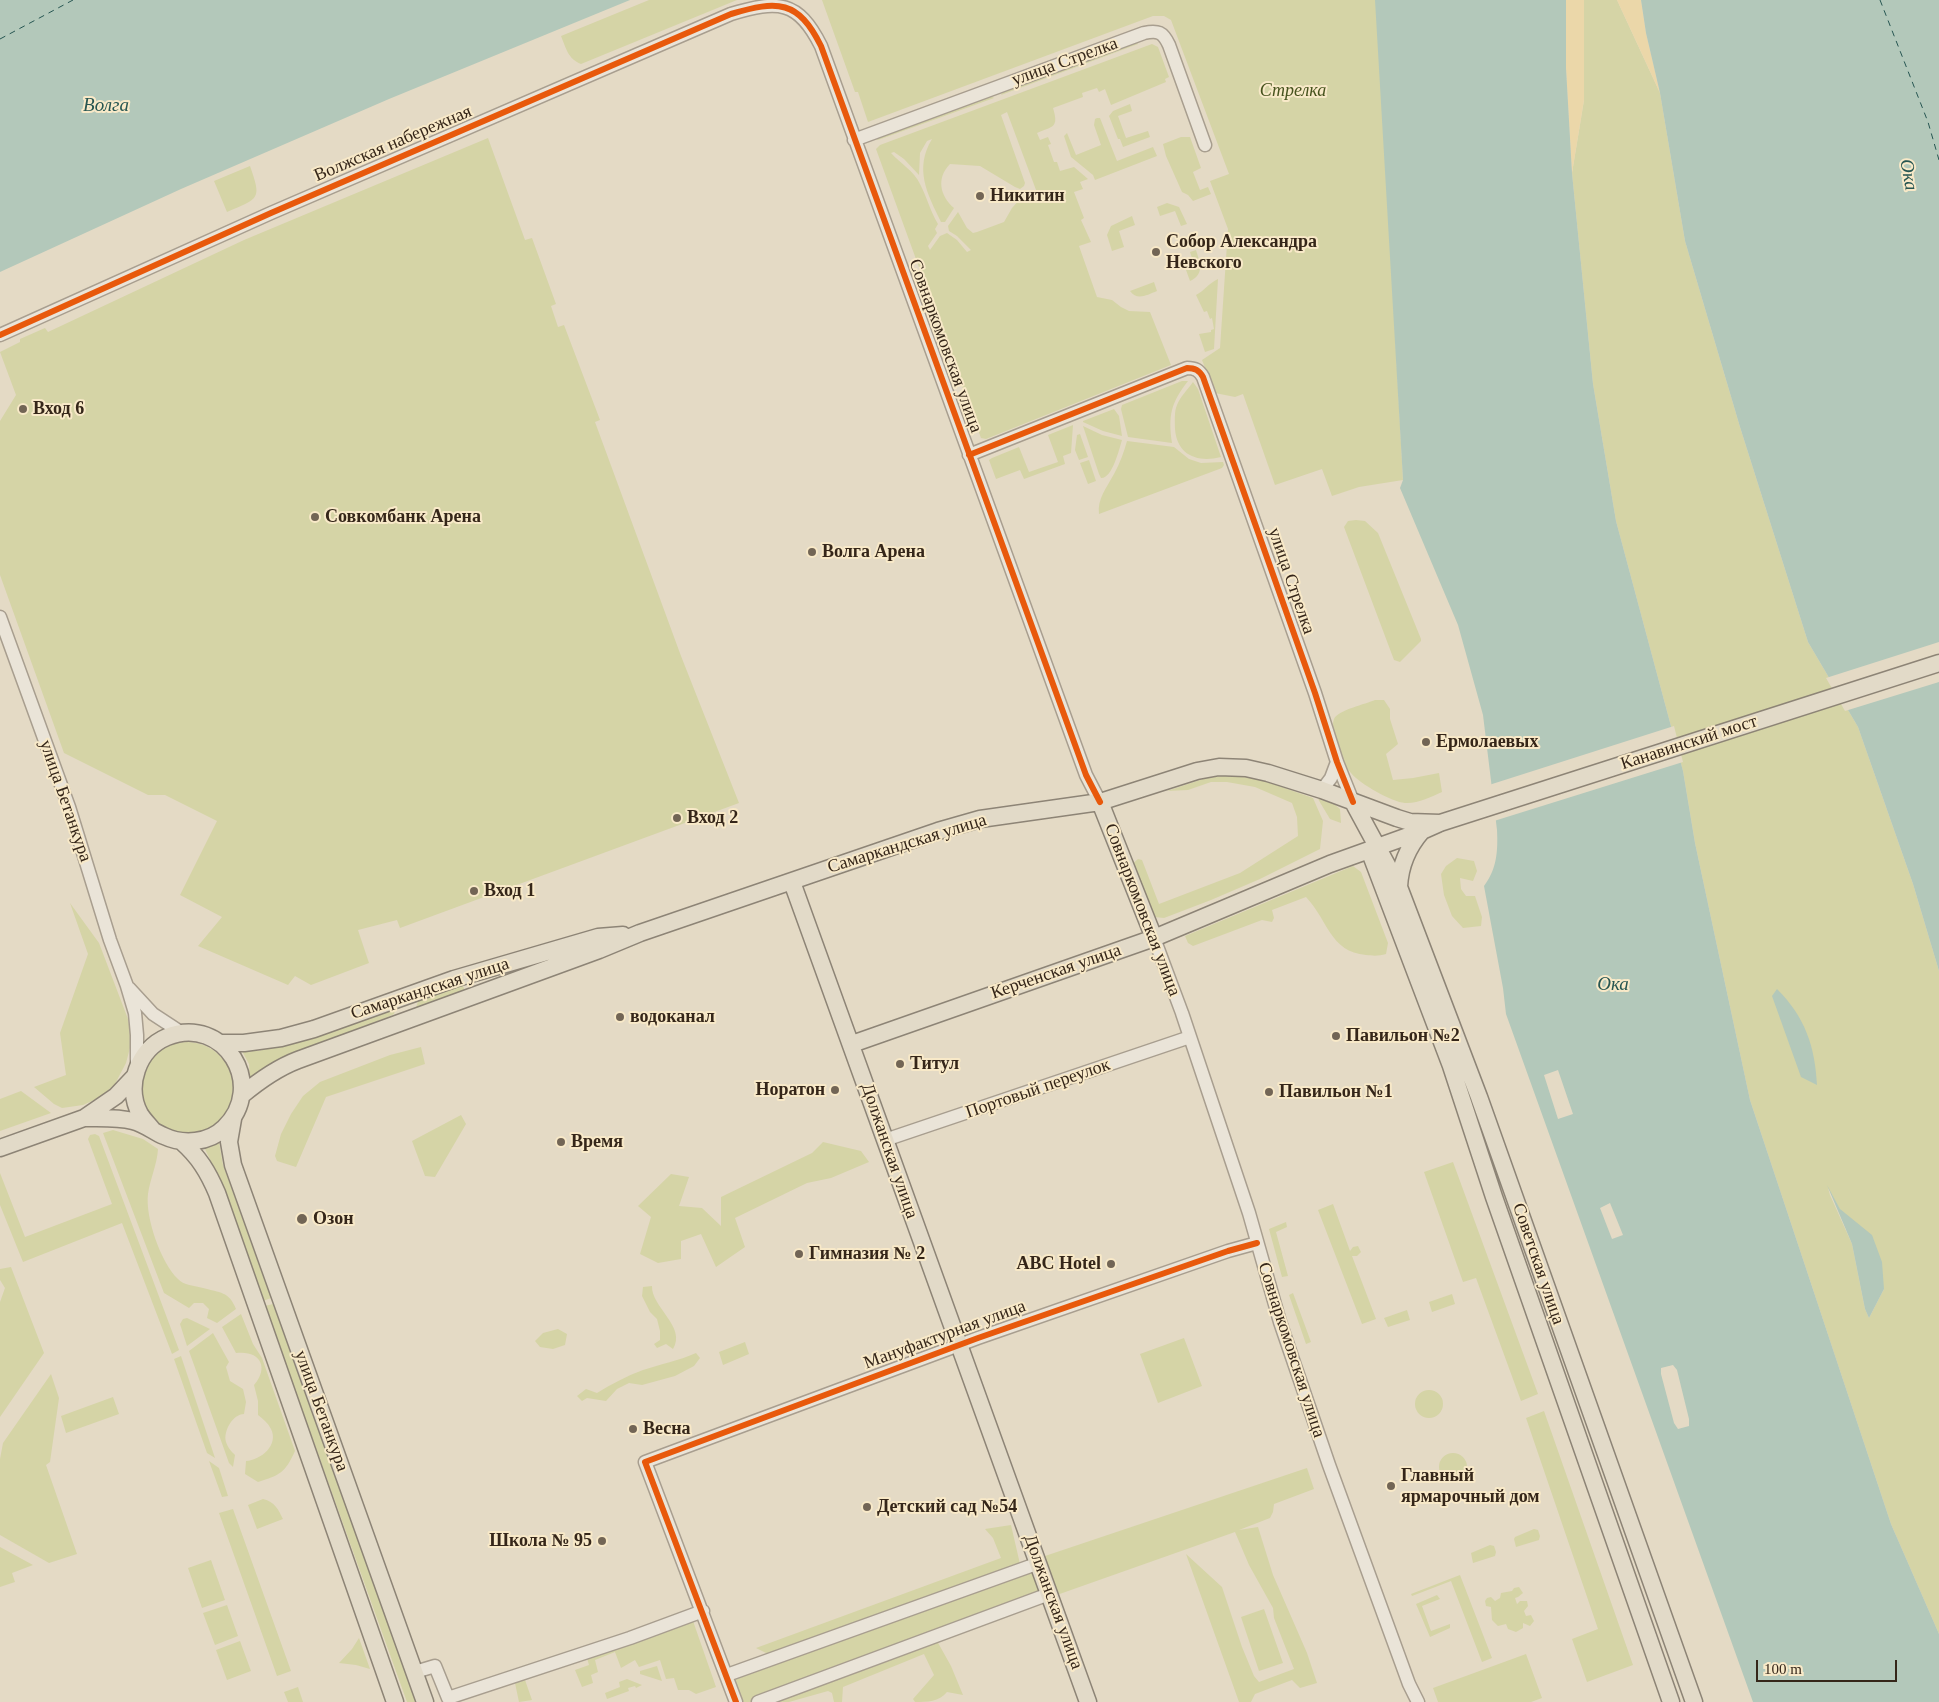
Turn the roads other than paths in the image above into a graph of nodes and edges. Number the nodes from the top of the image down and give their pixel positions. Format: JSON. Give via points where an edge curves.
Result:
{"nodes":[{"id":1,"x":802,"y":14,"type":"joint"},
{"id":2,"x":854,"y":140,"type":"junction"},
{"id":3,"x":1205,"y":145,"type":"dead end"},
{"id":4,"x":0,"y":335,"type":"edge"},
{"id":5,"x":969,"y":455,"type":"junction"},
{"id":6,"x":0,"y":617,"type":"edge"},
{"id":7,"x":1939,"y":663,"type":"edge"},
{"id":8,"x":1336,"y":762,"type":"junction"},
{"id":9,"x":1322,"y":790,"type":"junction"},
{"id":10,"x":1100,"y":802,"type":"junction"},
{"id":11,"x":1353,"y":802,"type":"junction"},
{"id":12,"x":1440,"y":823,"type":"junction"},
{"id":13,"x":1422,"y":831,"type":"junction"},
{"id":14,"x":1373,"y":848,"type":"junction"},
{"id":15,"x":792,"y":882,"type":"junction"},
{"id":16,"x":1399,"y":887,"type":"junction"},
{"id":17,"x":640,"y":932,"type":"junction"},
{"id":18,"x":1154,"y":938,"type":"junction"},
{"id":19,"x":127,"y":986,"type":"junction"},
{"id":20,"x":412,"y":994,"type":"junction"},
{"id":21,"x":182,"y":1033,"type":"junction"},
{"id":22,"x":368,"y":1035,"type":"junction"},
{"id":23,"x":1190,"y":1037,"type":"junction"},
{"id":24,"x":220,"y":1043,"type":"junction"},
{"id":25,"x":852,"y":1044,"type":"junction"},
{"id":26,"x":136,"y":1073,"type":"junction"},
{"id":27,"x":242,"y":1094,"type":"junction"},
{"id":28,"x":84,"y":1118,"type":"junction"},
{"id":29,"x":233,"y":1119,"type":"junction"},
{"id":30,"x":152,"y":1129,"type":"junction"},
{"id":31,"x":885,"y":1140,"type":"junction"},
{"id":32,"x":182,"y":1142,"type":"junction"},
{"id":33,"x":0,"y":1148,"type":"edge"},
{"id":34,"x":1256,"y":1243,"type":"junction"},
{"id":35,"x":959,"y":1345,"type":"junction"},
{"id":36,"x":1039,"y":1563,"type":"junction"},
{"id":37,"x":1049,"y":1594,"type":"junction"},
{"id":38,"x":703,"y":1611,"type":"junction"},
{"id":39,"x":415,"y":1672,"type":"junction"},
{"id":40,"x":727,"y":1675,"type":"junction"},
{"id":41,"x":394,"y":1702,"type":"edge"},
{"id":42,"x":425,"y":1702,"type":"edge"},
{"id":43,"x":736,"y":1702,"type":"edge"},
{"id":44,"x":758,"y":1702,"type":"edge"},
{"id":45,"x":1088,"y":1702,"type":"edge"},
{"id":46,"x":1418,"y":1702,"type":"edge"},
{"id":47,"x":1671,"y":1702,"type":"edge"},
{"id":48,"x":1694,"y":1702,"type":"edge"}],
"edges":[{"from":1,"to":2,"type":"street","name":"Совнаркомовская улица","via":[[821,46]]},
{"from":1,"to":4,"type":"street","name":"Волжская набережная","via":[[777,3],[760,4],[731,14],[271,213]]},
{"from":2,"to":3,"type":"street","name":"улица Стрелка","via":[[1144,33],[1160,31],[1169,45]]},
{"from":2,"to":5,"type":"street","name":"Совнаркомовская улица"},
{"from":5,"to":8,"type":"street","name":"улица Стрелка","via":[[1187,368],[1199,371],[1312,684]]},
{"from":5,"to":10,"type":"street","name":"Совнаркомовская улица","via":[[1086,775]]},
{"from":6,"to":19,"type":"street","name":"улица Бетанкура","via":[[69,807]]},
{"from":7,"to":12,"type":"main road","name":"Канавинский мост"},
{"from":8,"to":9,"type":"street","via":[[1331,778]]},
{"from":8,"to":11,"type":"street","name":"улица Стрелка"},
{"from":9,"to":10,"type":"main road","name":"Самаркандская улица","via":[[1246,768],[1219,767]]},
{"from":9,"to":11,"type":"main road","name":"Самаркандская улица"},
{"from":10,"to":15,"type":"main road","name":"Самаркандская улица","via":[[980,819],[938,830]]},
{"from":10,"to":18,"type":"main road","name":"Совнаркомовская улица"},
{"from":11,"to":12,"type":"main road","name":"Самаркандская улица","via":[[1410,822]]},
{"from":11,"to":14,"type":"main road"},
{"from":12,"to":13,"type":"main road","name":"Керченская улица"},
{"from":13,"to":14,"type":"main road","name":"Керченская улица"},
{"from":13,"to":16,"type":"main road","via":[[1406,855],[1399,874]]},
{"from":14,"to":16,"type":"main road","name":"Советская улица"},
{"from":14,"to":18,"type":"main road","name":"Керченская улица"},
{"from":14,"to":47,"type":"main road","name":"Советская улица"},
{"from":15,"to":17,"type":"main road","name":"Самаркандская улица"},
{"from":15,"to":25,"type":"main road","name":"Должанская улица"},
{"from":16,"to":48,"type":"main road","name":"Советская улица","via":[[1484,1110]]},
{"from":17,"to":20,"type":"main road","name":"Самаркандская улица","via":[[598,937]]},
{"from":17,"to":22,"type":"main road","name":"Самаркандская улица"},
{"from":18,"to":23,"type":"street","name":"Совнаркомовская улица"},
{"from":18,"to":25,"type":"main road","name":"Керченская улица"},
{"from":19,"to":21,"type":"street","name":"улица Бетанкура","via":[[153,1014]]},
{"from":19,"to":26,"type":"street","name":"улица Бетанкура","via":[[135,1013]]},
{"from":20,"to":22,"type":"main road","via":[[405,1010],[376,1026]]},
{"from":20,"to":24,"type":"main road","name":"Самаркандская улица","via":[[281,1038]]},
{"from":21,"to":24,"type":"main road","via":[[195,1033]]},
{"from":21,"to":26,"type":"main road","via":[[154,1045]]},
{"from":22,"to":27,"type":"main road","name":"Самаркандская улица","via":[[281,1067]]},
{"from":23,"to":31,"type":"street","name":"Портовый переулок"},
{"from":23,"to":34,"type":"street","name":"Совнаркомовская улица"},
{"from":24,"to":27,"type":"main road","via":[[238,1066]]},
{"from":25,"to":31,"type":"main road","name":"Должанская улица"},
{"from":26,"to":28,"type":"main road","via":[[116,1096]]},
{"from":26,"to":30,"type":"main road","via":[[134,1096],[140,1114]]},
{"from":27,"to":29,"type":"main road"},
{"from":28,"to":30,"type":"main road","via":[[134,1121]]},
{"from":28,"to":33,"type":"main road"},
{"from":29,"to":32,"type":"main road","via":[[210,1137]]},
{"from":29,"to":39,"type":"main road","name":"улица Бетанкура","via":[[228,1142],[233,1166]]},
{"from":30,"to":32,"type":"main road"},
{"from":31,"to":35,"type":"main road","name":"Должанская улица"},
{"from":32,"to":41,"type":"main road","name":"улица Бетанкура","via":[[202,1162],[216,1193]]},
{"from":34,"to":35,"type":"street","name":"Мануфактурная улица"},
{"from":34,"to":46,"type":"street","name":"Совнаркомовская улица","via":[[1329,1465]]},
{"from":35,"to":36,"type":"main road","name":"Должанская улица"},
{"from":35,"to":38,"type":"street","name":"Мануфактурная улица","via":[[645,1462]]},
{"from":36,"to":37,"type":"main road","name":"Должанская улица"},
{"from":36,"to":40,"type":"street"},
{"from":37,"to":44,"type":"street"},
{"from":37,"to":45,"type":"main road","name":"Должанская улица"},
{"from":38,"to":39,"type":"street","via":[[448,1698],[435,1666]]},
{"from":38,"to":40,"type":"street"},
{"from":39,"to":42,"type":"main road","name":"улица Бетанкура"},
{"from":40,"to":43,"type":"street"}]}
